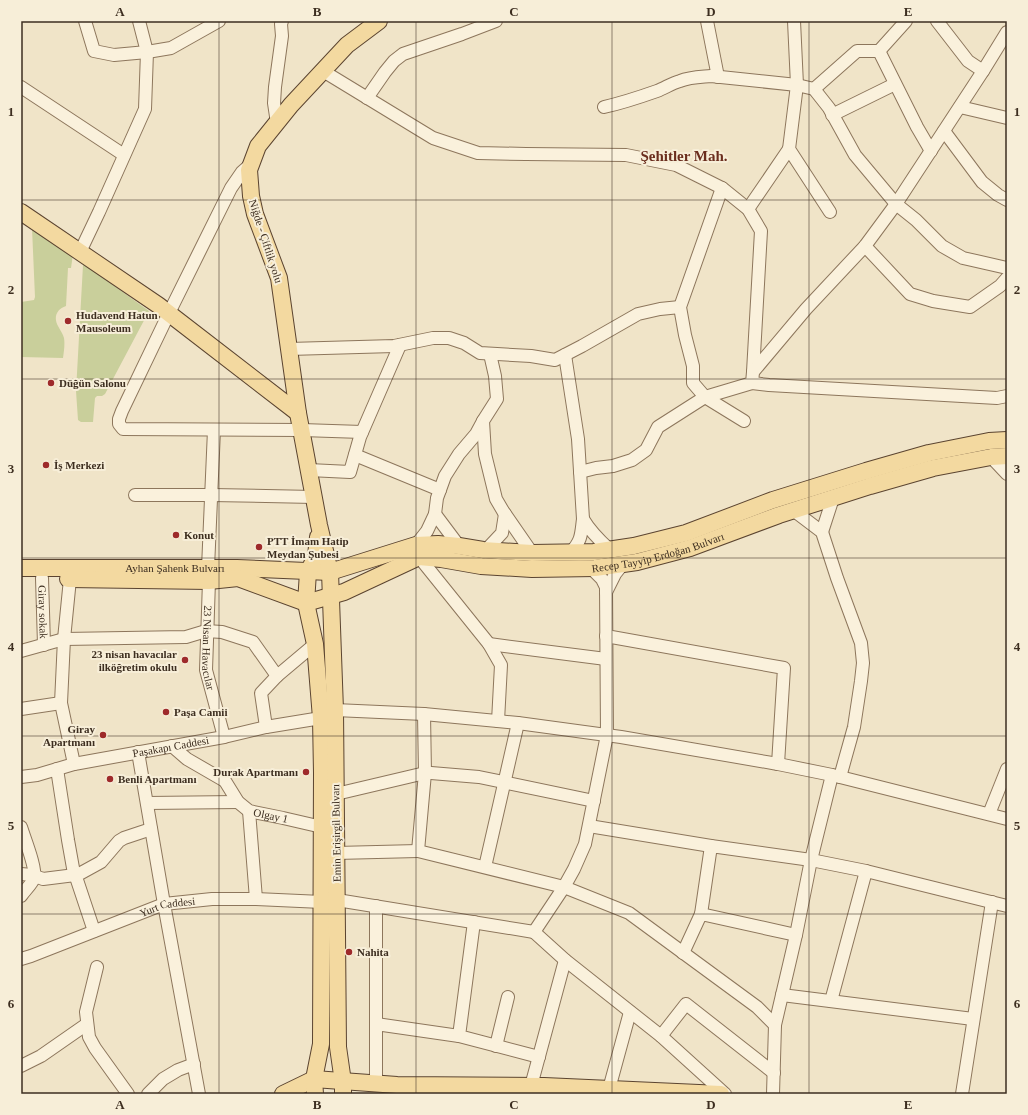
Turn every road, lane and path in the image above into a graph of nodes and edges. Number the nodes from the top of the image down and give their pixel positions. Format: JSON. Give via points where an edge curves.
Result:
{"nodes":[{"id":1,"x":85,"y":21,"type":"edge"},
{"id":2,"x":139,"y":21,"type":"edge"},
{"id":3,"x":219,"y":21,"type":"edge"},
{"id":4,"x":282,"y":21,"type":"edge"},
{"id":5,"x":379,"y":21,"type":"edge"},
{"id":6,"x":496,"y":21,"type":"edge"},
{"id":7,"x":706,"y":21,"type":"edge"},
{"id":8,"x":794,"y":21,"type":"edge"},
{"id":9,"x":906,"y":21,"type":"edge"},
{"id":10,"x":937,"y":21,"type":"edge"},
{"id":11,"x":1007,"y":32,"type":"edge"},
{"id":12,"x":879,"y":51,"type":"junction"},
{"id":13,"x":147,"y":52,"type":"junction"},
{"id":14,"x":323,"y":71,"type":"junction"},
{"id":15,"x":983,"y":71,"type":"junction"},
{"id":16,"x":718,"y":77,"type":"junction"},
{"id":17,"x":797,"y":84,"type":"junction"},
{"id":18,"x":895,"y":84,"type":"junction"},
{"id":19,"x":21,"y":87,"type":"edge"},
{"id":20,"x":814,"y":89,"type":"junction"},
{"id":21,"x":367,"y":98,"type":"junction"},
{"id":22,"x":604,"y":107,"type":"dead end"},
{"id":23,"x":960,"y":107,"type":"junction"},
{"id":24,"x":832,"y":115,"type":"junction"},
{"id":25,"x":1007,"y":118,"type":"edge"},
{"id":26,"x":277,"y":123,"type":"junction"},
{"id":27,"x":944,"y":131,"type":"junction"},
{"id":28,"x":789,"y":149,"type":"junction"},
{"id":29,"x":931,"y":151,"type":"junction"},
{"id":30,"x":124,"y":156,"type":"junction"},
{"id":31,"x":251,"y":164,"type":"junction"},
{"id":32,"x":722,"y":188,"type":"junction"},
{"id":33,"x":21,"y":200,"type":"edge"},
{"id":34,"x":1007,"y":200,"type":"edge"},
{"id":35,"x":896,"y":204,"type":"junction"},
{"id":36,"x":748,"y":209,"type":"junction"},
{"id":37,"x":21,"y":212,"type":"edge"},
{"id":38,"x":830,"y":212,"type":"dead end"},
{"id":39,"x":865,"y":246,"type":"junction"},
{"id":40,"x":82,"y":248,"type":"junction"},
{"id":41,"x":1007,"y":268,"type":"edge"},
{"id":42,"x":1007,"y":278,"type":"edge"},
{"id":43,"x":680,"y":307,"type":"junction"},
{"id":44,"x":170,"y":310,"type":"junction"},
{"id":45,"x":400,"y":345,"type":"junction"},
{"id":46,"x":289,"y":349,"type":"junction"},
{"id":47,"x":490,"y":354,"type":"junction"},
{"id":48,"x":565,"y":355,"type":"junction"},
{"id":49,"x":752,"y":377,"type":"junction"},
{"id":50,"x":1007,"y":396,"type":"edge"},
{"id":51,"x":705,"y":397,"type":"junction"},
{"id":52,"x":299,"y":415,"type":"junction"},
{"id":53,"x":483,"y":421,"type":"junction"},
{"id":54,"x":744,"y":421,"type":"dead end"},
{"id":55,"x":214,"y":430,"type":"junction"},
{"id":56,"x":362,"y":432,"type":"junction"},
{"id":57,"x":1007,"y":440,"type":"edge"},
{"id":58,"x":355,"y":455,"type":"junction"},
{"id":59,"x":1007,"y":456,"type":"edge"},
{"id":60,"x":991,"y":457,"type":"junction"},
{"id":61,"x":309,"y":470,"type":"junction"},
{"id":62,"x":580,"y":472,"type":"junction"},
{"id":63,"x":1007,"y":474,"type":"edge"},
{"id":64,"x":440,"y":490,"type":"junction"},
{"id":65,"x":135,"y":495,"type":"dead end"},
{"id":66,"x":211,"y":495,"type":"junction"},
{"id":67,"x":314,"y":498,"type":"junction"},
{"id":68,"x":833,"y":498,"type":"junction"},
{"id":69,"x":793,"y":510,"type":"junction"},
{"id":70,"x":434,"y":514,"type":"junction"},
{"id":71,"x":505,"y":514,"type":"junction"},
{"id":72,"x":583,"y":519,"type":"junction"},
{"id":73,"x":319,"y":525,"type":"junction"},
{"id":74,"x":822,"y":532,"type":"junction"},
{"id":75,"x":459,"y":546,"type":"junction"},
{"id":76,"x":486,"y":550,"type":"junction"},
{"id":77,"x":610,"y":550,"type":"junction"},
{"id":78,"x":417,"y":551,"type":"junction"},
{"id":79,"x":571,"y":552,"type":"junction"},
{"id":80,"x":532,"y":554,"type":"junction"},
{"id":81,"x":624,"y":564,"type":"junction"},
{"id":82,"x":21,"y":568,"type":"edge"},
{"id":83,"x":591,"y":568,"type":"junction"},
{"id":84,"x":308,"y":572,"type":"junction"},
{"id":85,"x":330,"y":572,"type":"junction"},
{"id":86,"x":208,"y":574,"type":"junction"},
{"id":87,"x":21,"y":578,"type":"edge"},
{"id":88,"x":42,"y":578,"type":"junction"},
{"id":89,"x":70,"y":579,"type":"junction"},
{"id":90,"x":606,"y":592,"type":"junction"},
{"id":91,"x":330,"y":596,"type":"junction"},
{"id":92,"x":306,"y":603,"type":"junction"},
{"id":93,"x":206,"y":631,"type":"junction"},
{"id":94,"x":606,"y":636,"type":"junction"},
{"id":95,"x":64,"y":639,"type":"junction"},
{"id":96,"x":315,"y":644,"type":"junction"},
{"id":97,"x":489,"y":644,"type":"junction"},
{"id":98,"x":44,"y":645,"type":"junction"},
{"id":99,"x":21,"y":651,"type":"edge"},
{"id":100,"x":606,"y":659,"type":"junction"},
{"id":101,"x":277,"y":676,"type":"junction"},
{"id":102,"x":61,"y":703,"type":"junction"},
{"id":103,"x":21,"y":709,"type":"edge"},
{"id":104,"x":335,"y":710,"type":"junction"},
{"id":105,"x":424,"y":714,"type":"junction"},
{"id":106,"x":320,"y":718,"type":"junction"},
{"id":107,"x":498,"y":721,"type":"junction"},
{"id":108,"x":518,"y":723,"type":"junction"},
{"id":109,"x":266,"y":727,"type":"junction"},
{"id":110,"x":607,"y":735,"type":"junction"},
{"id":111,"x":224,"y":737,"type":"junction"},
{"id":112,"x":172,"y":746,"type":"junction"},
{"id":113,"x":138,"y":752,"type":"junction"},
{"id":114,"x":74,"y":764,"type":"junction"},
{"id":115,"x":778,"y":764,"type":"junction"},
{"id":116,"x":57,"y":769,"type":"junction"},
{"id":117,"x":1007,"y":770,"type":"edge"},
{"id":118,"x":425,"y":773,"type":"junction"},
{"id":119,"x":836,"y":776,"type":"junction"},
{"id":120,"x":21,"y":777,"type":"edge"},
{"id":121,"x":504,"y":782,"type":"junction"},
{"id":122,"x":336,"y":794,"type":"junction"},
{"id":123,"x":238,"y":802,"type":"junction"},
{"id":124,"x":594,"y":802,"type":"junction"},
{"id":125,"x":147,"y":803,"type":"junction"},
{"id":126,"x":249,"y":811,"type":"junction"},
{"id":127,"x":989,"y":814,"type":"junction"},
{"id":128,"x":1007,"y":819,"type":"edge"},
{"id":129,"x":589,"y":826,"type":"junction"},
{"id":130,"x":21,"y":827,"type":"edge"},
{"id":131,"x":322,"y":827,"type":"junction"},
{"id":132,"x":151,"y":829,"type":"junction"},
{"id":133,"x":711,"y":846,"type":"junction"},
{"id":134,"x":418,"y":851,"type":"junction"},
{"id":135,"x":336,"y":853,"type":"junction"},
{"id":136,"x":811,"y":860,"type":"junction"},
{"id":137,"x":485,"y":867,"type":"junction"},
{"id":138,"x":866,"y":872,"type":"junction"},
{"id":139,"x":21,"y":874,"type":"edge"},
{"id":140,"x":75,"y":875,"type":"junction"},
{"id":141,"x":34,"y":876,"type":"junction"},
{"id":142,"x":564,"y":887,"type":"junction"},
{"id":143,"x":21,"y":896,"type":"edge"},
{"id":144,"x":256,"y":899,"type":"junction"},
{"id":145,"x":329,"y":901,"type":"junction"},
{"id":146,"x":992,"y":902,"type":"junction"},
{"id":147,"x":164,"y":904,"type":"junction"},
{"id":148,"x":376,"y":906,"type":"junction"},
{"id":149,"x":1007,"y":906,"type":"edge"},
{"id":150,"x":701,"y":914,"type":"junction"},
{"id":151,"x":474,"y":922,"type":"junction"},
{"id":152,"x":94,"y":931,"type":"junction"},
{"id":153,"x":534,"y":932,"type":"junction"},
{"id":154,"x":796,"y":935,"type":"junction"},
{"id":155,"x":683,"y":953,"type":"junction"},
{"id":156,"x":21,"y":959,"type":"edge"},
{"id":157,"x":565,"y":960,"type":"junction"},
{"id":158,"x":97,"y":967,"type":"dead end"},
{"id":159,"x":782,"y":995,"type":"junction"},
{"id":160,"x":508,"y":996,"type":"dead end"},
{"id":161,"x":831,"y":1001,"type":"junction"},
{"id":162,"x":630,"y":1012,"type":"junction"},
{"id":163,"x":973,"y":1019,"type":"junction"},
{"id":164,"x":87,"y":1024,"type":"junction"},
{"id":165,"x":376,"y":1024,"type":"junction"},
{"id":166,"x":775,"y":1025,"type":"junction"},
{"id":167,"x":458,"y":1036,"type":"junction"},
{"id":168,"x":661,"y":1036,"type":"junction"},
{"id":169,"x":496,"y":1046,"type":"junction"},
{"id":170,"x":539,"y":1057,"type":"junction"},
{"id":171,"x":194,"y":1064,"type":"junction"},
{"id":172,"x":21,"y":1066,"type":"edge"},
{"id":173,"x":774,"y":1073,"type":"junction"},
{"id":174,"x":376,"y":1084,"type":"junction"},
{"id":175,"x":531,"y":1086,"type":"junction"},
{"id":176,"x":314,"y":1087,"type":"edge"},
{"id":177,"x":343,"y":1088,"type":"edge"},
{"id":178,"x":610,"y":1090,"type":"junction"},
{"id":179,"x":128,"y":1094,"type":"edge"},
{"id":180,"x":148,"y":1094,"type":"edge"},
{"id":181,"x":199,"y":1094,"type":"edge"},
{"id":182,"x":283,"y":1094,"type":"edge"},
{"id":183,"x":721,"y":1094,"type":"edge"},
{"id":184,"x":725,"y":1094,"type":"edge"},
{"id":185,"x":773,"y":1094,"type":"edge"},
{"id":186,"x":962,"y":1094,"type":"edge"}],
"edges":[{"from":1,"to":13,"type":"street","via":[[94,51],[114,55]]},
{"from":2,"to":13,"type":"street"},
{"from":3,"to":13,"type":"street","via":[[171,48]]},
{"from":4,"to":26,"type":"street","via":[[274,103]]},
{"from":5,"to":14,"type":"main road","name":"Niğde - Çiftlik yolu","via":[[347,45]]},
{"from":6,"to":21,"type":"street","via":[[403,54],[394,61]]},
{"from":7,"to":16,"type":"street"},
{"from":8,"to":17,"type":"street"},
{"from":9,"to":12,"type":"street"},
{"from":10,"to":15,"type":"street","via":[[968,61]]},
{"from":11,"to":15,"type":"street"},
{"from":12,"to":18,"type":"street"},
{"from":12,"to":20,"type":"street","via":[[857,51]]},
{"from":13,"to":30,"type":"street","via":[[145,109]]},
{"from":14,"to":21,"type":"street"},
{"from":14,"to":26,"type":"main road","name":"Niğde - Çiftlik yolu"},
{"from":15,"to":23,"type":"street"},
{"from":16,"to":17,"type":"street"},
{"from":16,"to":22,"type":"street","via":[[686,79],[625,102]]},
{"from":17,"to":20,"type":"street"},
{"from":17,"to":28,"type":"street"},
{"from":18,"to":24,"type":"street"},
{"from":18,"to":29,"type":"street"},
{"from":19,"to":30,"type":"street"},
{"from":20,"to":24,"type":"street"},
{"from":21,"to":32,"type":"street","via":[[433,138],[478,152],[626,155],[676,164]]},
{"from":23,"to":25,"type":"street"},
{"from":23,"to":27,"type":"street"},
{"from":24,"to":35,"type":"street","via":[[855,155]]},
{"from":26,"to":31,"type":"main road","name":"Niğde - Çiftlik yolu","via":[[258,146]]},
{"from":27,"to":29,"type":"street"},
{"from":27,"to":34,"type":"street","via":[[982,182]]},
{"from":28,"to":36,"type":"street"},
{"from":28,"to":38,"type":"street"},
{"from":29,"to":35,"type":"street"},
{"from":30,"to":40,"type":"street"},
{"from":31,"to":44,"type":"street","via":[[231,188]]},
{"from":31,"to":46,"type":"main road","name":"Niğde - Çiftlik yolu","via":[[251,196],[255,214],[279,278]]},
{"from":32,"to":36,"type":"street"},
{"from":32,"to":43,"type":"street"},
{"from":33,"to":40,"type":"main road"},
{"from":35,"to":39,"type":"street"},
{"from":35,"to":41,"type":"street","via":[[942,246],[963,258]]},
{"from":36,"to":49,"type":"street","via":[[761,231]]},
{"from":37,"to":40,"type":"main road"},
{"from":39,"to":42,"type":"street","via":[[910,294],[933,301],[970,307]]},
{"from":39,"to":49,"type":"street","via":[[806,309]]},
{"from":40,"to":44,"type":"main road"},
{"from":43,"to":48,"type":"street","via":[[660,308],[638,314]]},
{"from":43,"to":51,"type":"street","via":[[693,366],[693,383]]},
{"from":44,"to":52,"type":"main road"},
{"from":44,"to":55,"type":"street","via":[[122,411],[119,424],[123,429]]},
{"from":45,"to":46,"type":"street"},
{"from":45,"to":47,"type":"street","via":[[433,338],[449,338],[464,343],[480,353]]},
{"from":45,"to":56,"type":"street"},
{"from":46,"to":52,"type":"main road","name":"Niğde - Çiftlik yolu"},
{"from":47,"to":48,"type":"street","via":[[555,360]]},
{"from":47,"to":53,"type":"street","via":[[497,399]]},
{"from":48,"to":62,"type":"street","via":[[578,439]]},
{"from":49,"to":50,"type":"street","via":[[769,385],[997,398]]},
{"from":49,"to":51,"type":"street"},
{"from":51,"to":54,"type":"street"},
{"from":51,"to":62,"type":"street","via":[[658,427],[646,450],[632,460]]},
{"from":52,"to":55,"type":"street"},
{"from":52,"to":56,"type":"street"},
{"from":52,"to":61,"type":"main road","name":"Niğde - Çiftlik yolu"},
{"from":53,"to":64,"type":"street","via":[[445,476]]},
{"from":53,"to":71,"type":"street","via":[[485,454],[496,499]]},
{"from":55,"to":66,"type":"street","name":"23 Nisan Havacılar"},
{"from":56,"to":58,"type":"street"},
{"from":57,"to":77,"type":"main road","name":"Recep Tayyip Erdoğan Bulvarı","via":[[929,453],[773,500],[686,533]]},
{"from":58,"to":61,"type":"street","via":[[350,472]]},
{"from":58,"to":64,"type":"street"},
{"from":59,"to":60,"type":"main road","name":"Recep Tayyip Erdoğan Bulvarı"},
{"from":60,"to":63,"type":"street"},
{"from":60,"to":68,"type":"main road","name":"Recep Tayyip Erdoğan Bulvarı","via":[[933,468]]},
{"from":61,"to":67,"type":"main road","name":"Niğde - Çiftlik yolu"},
{"from":62,"to":72,"type":"street"},
{"from":64,"to":70,"type":"street"},
{"from":65,"to":66,"type":"street"},
{"from":66,"to":67,"type":"street"},
{"from":66,"to":86,"type":"street","name":"23 Nisan Havacılar"},
{"from":67,"to":73,"type":"main road","name":"Niğde - Çiftlik yolu"},
{"from":68,"to":69,"type":"main road","name":"Recep Tayyip Erdoğan Bulvarı"},
{"from":68,"to":74,"type":"street"},
{"from":69,"to":74,"type":"street"},
{"from":69,"to":81,"type":"main road","name":"Recep Tayyip Erdoğan Bulvarı","via":[[690,548]]},
{"from":70,"to":75,"type":"street"},
{"from":70,"to":78,"type":"street"},
{"from":71,"to":76,"type":"street","via":[[502,533]]},
{"from":71,"to":80,"type":"street"},
{"from":72,"to":77,"type":"street","via":[[588,528]]},
{"from":72,"to":79,"type":"street","via":[[581,536]]},
{"from":73,"to":84,"type":"main road","via":[[316,556]]},
{"from":73,"to":85,"type":"main road","name":"Emin Erişirgil Bulvarı"},
{"from":74,"to":119,"type":"street","via":[[861,643],[863,663],[854,727]]},
{"from":75,"to":76,"type":"main road","name":"Recep Tayyip Erdoğan Bulvarı"},
{"from":75,"to":78,"type":"main road","name":"Recep Tayyip Erdoğan Bulvarı","via":[[438,544]]},
{"from":76,"to":80,"type":"main road","name":"Recep Tayyip Erdoğan Bulvarı"},
{"from":77,"to":79,"type":"main road","name":"Recep Tayyip Erdoğan Bulvarı"},
{"from":78,"to":83,"type":"main road","name":"Recep Tayyip Erdoğan Bulvarı","via":[[441,559],[481,566],[532,569]]},
{"from":78,"to":85,"type":"main road","name":"Recep Tayyip Erdoğan Bulvarı"},
{"from":78,"to":91,"type":"main road","name":"Recep Tayyip Erdoğan Bulvarı","via":[[344,592]]},
{"from":78,"to":97,"type":"street"},
{"from":79,"to":80,"type":"main road","name":"Recep Tayyip Erdoğan Bulvarı"},
{"from":81,"to":83,"type":"main road","name":"Recep Tayyip Erdoğan Bulvarı"},
{"from":81,"to":90,"type":"street"},
{"from":82,"to":86,"type":"main road","name":"Ayhan Şahenk Bulvarı"},
{"from":83,"to":90,"type":"street","via":[[602,579]]},
{"from":84,"to":85,"type":"main road","name":"Ayhan Şahenk Bulvarı"},
{"from":84,"to":86,"type":"main road","name":"Ayhan Şahenk Bulvarı","via":[[237,568]]},
{"from":84,"to":92,"type":"main road","name":"Emin Erişirgil Bulvarı"},
{"from":85,"to":91,"type":"main road","name":"Emin Erişirgil Bulvarı"},
{"from":86,"to":89,"type":"main road","name":"Ayhan Şahenk Bulvarı"},
{"from":86,"to":92,"type":"main road","name":"Ayhan Şahenk Bulvarı","via":[[238,578]]},
{"from":86,"to":93,"type":"street","name":"23 Nisan Havacılar"},
{"from":87,"to":88,"type":"main road","name":"Ayhan Şahenk Bulvarı"},
{"from":88,"to":89,"type":"main road","name":"Ayhan Şahenk Bulvarı"},
{"from":88,"to":98,"type":"street","name":"Giray sokak"},
{"from":89,"to":95,"type":"street"},
{"from":90,"to":94,"type":"street"},
{"from":91,"to":92,"type":"main road","name":"Recep Tayyip Erdoğan Bulvarı"},
{"from":91,"to":104,"type":"main road","name":"Emin Erişirgil Bulvarı"},
{"from":92,"to":96,"type":"main road","name":"Emin Erişirgil Bulvarı"},
{"from":93,"to":95,"type":"street","via":[[186,637]]},
{"from":93,"to":101,"type":"street","via":[[222,632],[253,642]]},
{"from":93,"to":111,"type":"street","name":"23 Nisan Havacılar","via":[[206,670]]},
{"from":94,"to":100,"type":"street"},
{"from":94,"to":115,"type":"street","via":[[784,668]]},
{"from":95,"to":98,"type":"street"},
{"from":95,"to":102,"type":"street"},
{"from":96,"to":101,"type":"street"},
{"from":96,"to":106,"type":"main road","name":"Emin Erişirgil Bulvarı"},
{"from":97,"to":100,"type":"street"},
{"from":97,"to":107,"type":"street","via":[[501,665]]},
{"from":98,"to":99,"type":"street"},
{"from":100,"to":110,"type":"street"},
{"from":101,"to":109,"type":"street","via":[[261,692]]},
{"from":102,"to":103,"type":"street"},
{"from":102,"to":114,"type":"street"},
{"from":104,"to":105,"type":"street"},
{"from":104,"to":122,"type":"main road","name":"Emin Erişirgil Bulvarı"},
{"from":105,"to":107,"type":"street"},
{"from":105,"to":118,"type":"street"},
{"from":106,"to":109,"type":"street","name":"Paşakapı Caddesi"},
{"from":106,"to":131,"type":"main road","name":"Emin Erişirgil Bulvarı"},
{"from":107,"to":108,"type":"street"},
{"from":108,"to":110,"type":"street"},
{"from":108,"to":121,"type":"street"},
{"from":109,"to":111,"type":"street","name":"Paşakapı Caddesi"},
{"from":110,"to":115,"type":"street"},
{"from":110,"to":124,"type":"street"},
{"from":111,"to":112,"type":"street","name":"Paşakapı Caddesi"},
{"from":112,"to":113,"type":"street","name":"Paşakapı Caddesi"},
{"from":112,"to":123,"type":"street","name":"Olgay 1","via":[[187,759],[226,781]]},
{"from":113,"to":114,"type":"street","name":"Paşakapı Caddesi"},
{"from":113,"to":125,"type":"street"},
{"from":114,"to":116,"type":"street","name":"Paşakapı Caddesi"},
{"from":115,"to":119,"type":"street"},
{"from":116,"to":120,"type":"street","name":"Paşakapı Caddesi"},
{"from":116,"to":140,"type":"street"},
{"from":117,"to":127,"type":"street"},
{"from":118,"to":121,"type":"street","via":[[478,777]]},
{"from":118,"to":122,"type":"street"},
{"from":118,"to":134,"type":"street"},
{"from":119,"to":127,"type":"street"},
{"from":119,"to":136,"type":"street"},
{"from":121,"to":124,"type":"street"},
{"from":121,"to":137,"type":"street"},
{"from":122,"to":135,"type":"main road","name":"Emin Erişirgil Bulvarı"},
{"from":123,"to":125,"type":"street"},
{"from":123,"to":126,"type":"street","name":"Olgay 1"},
{"from":124,"to":129,"type":"street"},
{"from":125,"to":132,"type":"street"},
{"from":126,"to":131,"type":"street","name":"Olgay 1"},
{"from":126,"to":144,"type":"street"},
{"from":127,"to":128,"type":"street"},
{"from":129,"to":133,"type":"street"},
{"from":129,"to":142,"type":"street","via":[[585,844]]},
{"from":130,"to":141,"type":"street"},
{"from":131,"to":145,"type":"main road","name":"Emin Erişirgil Bulvarı"},
{"from":132,"to":140,"type":"street","via":[[124,838],[101,862]]},
{"from":132,"to":147,"type":"street"},
{"from":133,"to":136,"type":"street"},
{"from":133,"to":150,"type":"street"},
{"from":134,"to":135,"type":"street"},
{"from":134,"to":137,"type":"street"},
{"from":135,"to":145,"type":"main road","name":"Emin Erişirgil Bulvarı"},
{"from":136,"to":138,"type":"street"},
{"from":136,"to":154,"type":"street"},
{"from":137,"to":142,"type":"street"},
{"from":138,"to":146,"type":"street"},
{"from":138,"to":161,"type":"street"},
{"from":139,"to":141,"type":"street"},
{"from":140,"to":141,"type":"street","via":[[43,879]]},
{"from":140,"to":152,"type":"street"},
{"from":141,"to":143,"type":"street"},
{"from":142,"to":153,"type":"street"},
{"from":142,"to":155,"type":"street","via":[[628,913]]},
{"from":144,"to":145,"type":"street","name":"Yurt Caddesi"},
{"from":144,"to":147,"type":"street","name":"Yurt Caddesi","via":[[212,899]]},
{"from":145,"to":148,"type":"street","name":"Yurt Caddesi"},
{"from":145,"to":176,"type":"main road","name":"Emin Erişirgil Bulvarı","via":[[321,1044]]},
{"from":145,"to":177,"type":"main road","name":"Emin Erişirgil Bulvarı"},
{"from":146,"to":149,"type":"street"},
{"from":146,"to":163,"type":"street"},
{"from":147,"to":152,"type":"street","name":"Yurt Caddesi"},
{"from":147,"to":171,"type":"street"},
{"from":148,"to":151,"type":"street","name":"Yurt Caddesi"},
{"from":148,"to":165,"type":"street"},
{"from":150,"to":154,"type":"street"},
{"from":150,"to":155,"type":"street"},
{"from":151,"to":153,"type":"street","name":"Yurt Caddesi"},
{"from":151,"to":167,"type":"street"},
{"from":152,"to":156,"type":"street","name":"Yurt Caddesi"},
{"from":153,"to":157,"type":"street"},
{"from":154,"to":159,"type":"street"},
{"from":155,"to":166,"type":"street","via":[[757,1007]]},
{"from":157,"to":162,"type":"street"},
{"from":157,"to":170,"type":"street"},
{"from":158,"to":164,"type":"street","via":[[86,1012]]},
{"from":159,"to":161,"type":"street"},
{"from":159,"to":166,"type":"street"},
{"from":160,"to":169,"type":"street"},
{"from":161,"to":163,"type":"street"},
{"from":162,"to":168,"type":"street"},
{"from":162,"to":178,"type":"street"},
{"from":163,"to":186,"type":"street"},
{"from":164,"to":172,"type":"street"},
{"from":164,"to":179,"type":"street","via":[[89,1037],[95,1048]]},
{"from":165,"to":167,"type":"street"},
{"from":165,"to":174,"type":"street"},
{"from":166,"to":173,"type":"street"},
{"from":167,"to":169,"type":"street"},
{"from":168,"to":173,"type":"street","via":[[686,1004]]},
{"from":168,"to":184,"type":"street"},
{"from":169,"to":170,"type":"street"},
{"from":170,"to":175,"type":"street"},
{"from":171,"to":180,"type":"street","via":[[163,1079]]},
{"from":171,"to":181,"type":"street"},
{"from":173,"to":185,"type":"street"},
{"from":174,"to":175,"type":"main road"},
{"from":174,"to":177,"type":"main road"},
{"from":175,"to":178,"type":"main road"},
{"from":176,"to":177,"type":"main road","via":[[329,1080]]},
{"from":176,"to":182,"type":"main road"},
{"from":178,"to":183,"type":"main road"}]}
